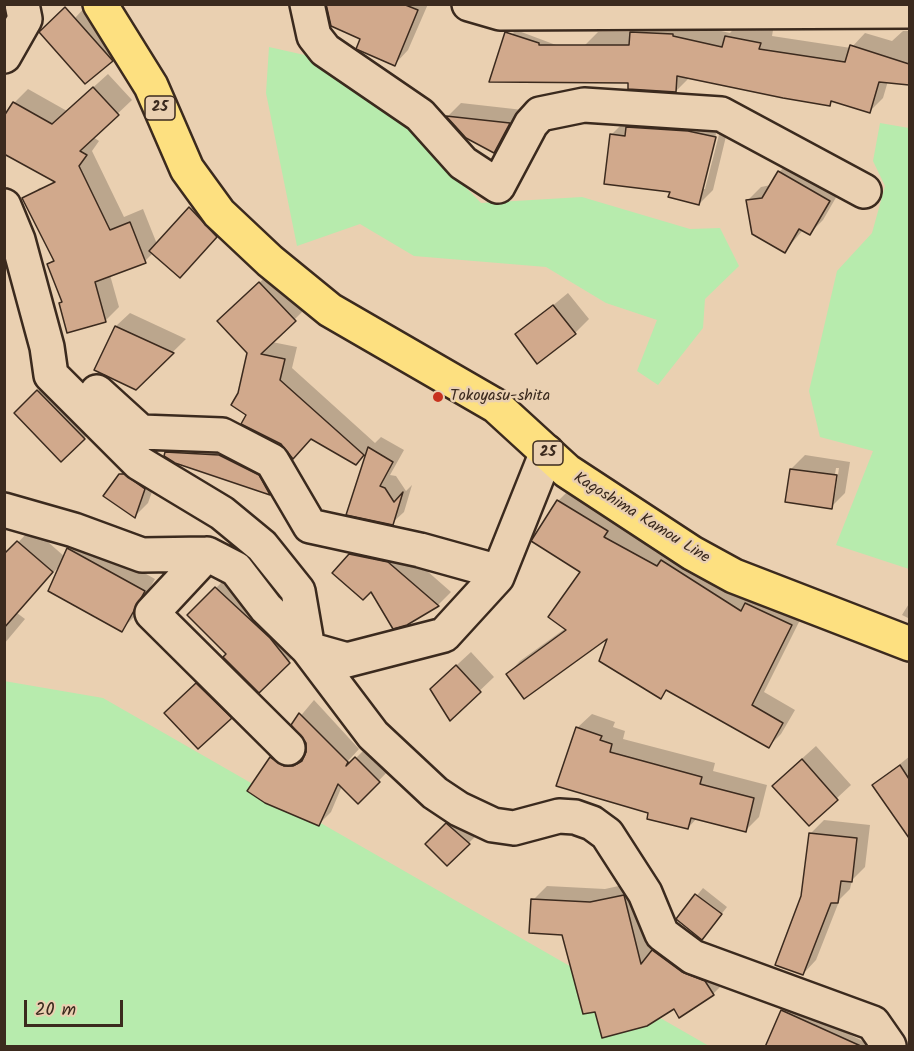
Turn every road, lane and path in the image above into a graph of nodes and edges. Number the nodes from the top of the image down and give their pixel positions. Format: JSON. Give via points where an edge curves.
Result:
{"nodes":[{"id":1,"x":22,"y":4,"type":"edge"},
{"id":2,"x":100,"y":4,"type":"edge"},
{"id":3,"x":307,"y":4,"type":"edge"},
{"id":4,"x":470,"y":4,"type":"edge"},
{"id":5,"x":909,"y":11,"type":"edge"},
{"id":6,"x":4,"y":56,"type":"edge"},
{"id":7,"x":864,"y":191,"type":"dead end"},
{"id":8,"x":4,"y":206,"type":"edge"},
{"id":9,"x":47,"y":347,"type":"junction"},
{"id":10,"x":548,"y":452,"type":"junction"},
{"id":11,"x":4,"y":510,"type":"edge"},
{"id":12,"x":207,"y":554,"type":"junction"},
{"id":13,"x":499,"y":572,"type":"junction"},
{"id":14,"x":909,"y":644,"type":"edge"},
{"id":15,"x":308,"y":650,"type":"junction"},
{"id":16,"x":288,"y":748,"type":"dead end"},
{"id":17,"x":889,"y":1047,"type":"edge"}],
"edges":[{"from":1,"to":6,"type":"street","via":[[26,18]]},
{"from":2,"to":10,"type":"main road","name":"Kagoshima Kamou Line","number":"25","via":[[151,86],[187,169],[219,213],[330,310],[496,406]]},
{"from":3,"to":7,"type":"street","via":[[314,36],[325,50],[420,115],[463,163],[498,186],[540,114],[584,105],[721,114]]},
{"from":4,"to":5,"type":"street","via":[[500,13]]},
{"from":8,"to":9,"type":"street","via":[[18,240]]},
{"from":9,"to":13,"type":"street","via":[[141,432],[222,435],[272,461],[310,526]]},
{"from":9,"to":15,"type":"street","via":[[51,375],[139,463],[222,513],[262,546],[298,591]]},
{"from":10,"to":13,"type":"street"},
{"from":10,"to":14,"type":"main road","name":"Kagoshima Kamou Line","number":"25","via":[[567,471],[700,558],[734,576]]},
{"from":11,"to":12,"type":"street","via":[[142,555]]},
{"from":12,"to":15,"type":"street","via":[[236,569],[266,608]]},
{"from":12,"to":16,"type":"street","via":[[152,613]]},
{"from":13,"to":15,"type":"street","via":[[444,635],[346,660]]},
{"from":15,"to":17,"type":"street","via":[[373,735],[443,798],[493,825],[514,828],[559,816],[592,823],[607,834],[621,854],[645,893],[662,934],[676,947],[693,957],[873,1023]]}]}
